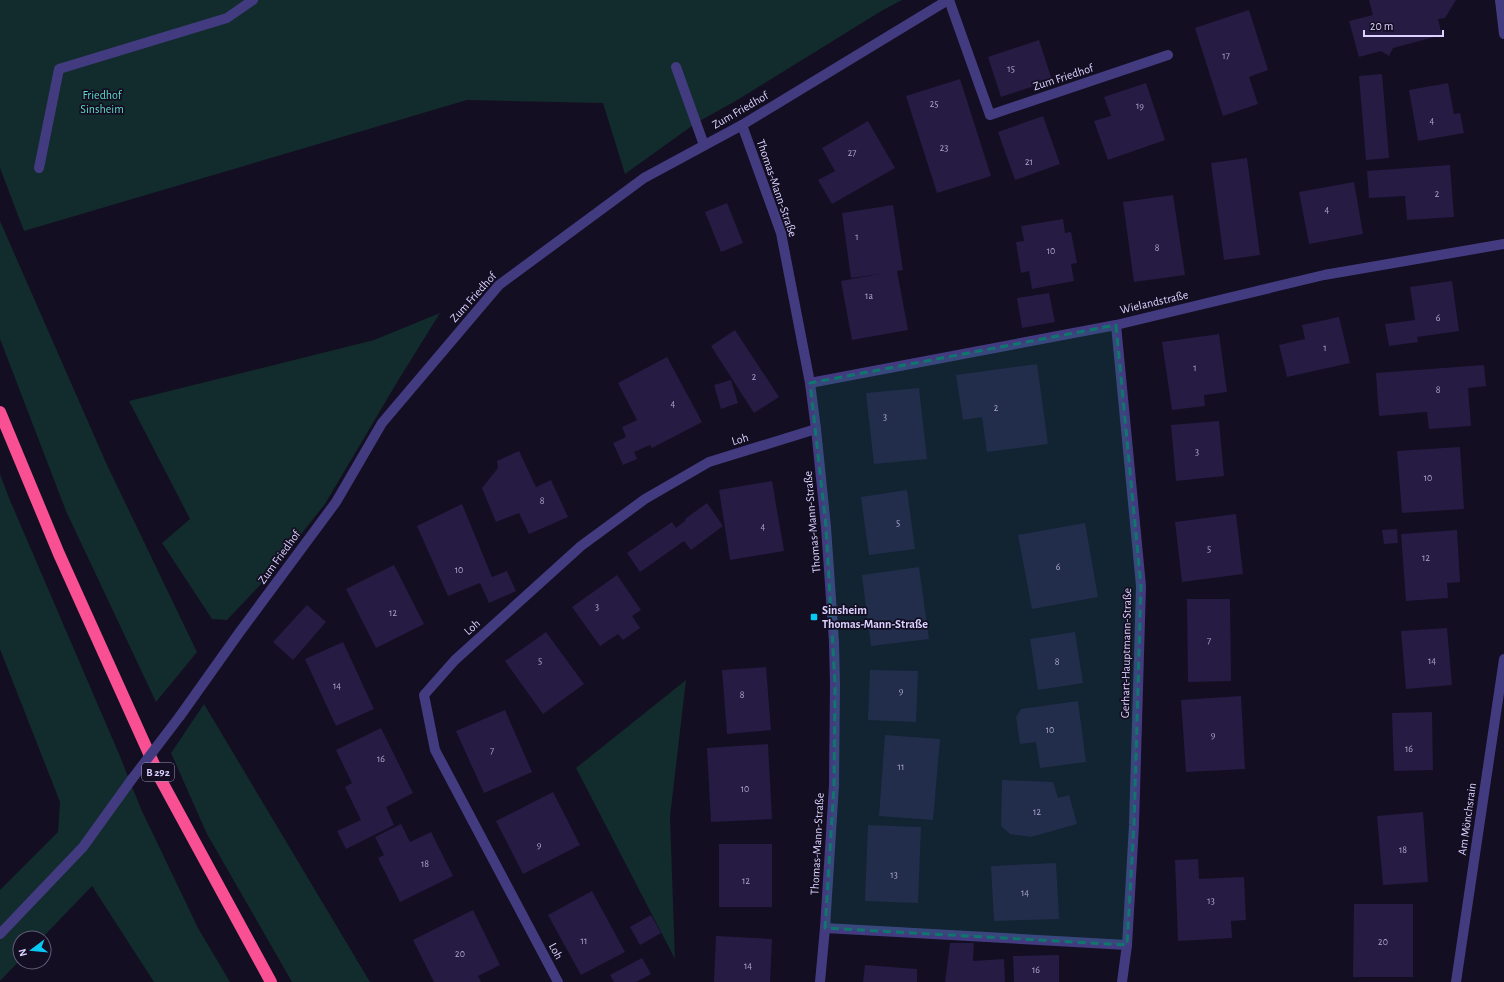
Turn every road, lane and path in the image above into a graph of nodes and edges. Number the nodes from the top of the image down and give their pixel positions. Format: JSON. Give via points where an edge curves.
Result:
{"nodes":[{"id":1,"x":253,"y":0,"type":"edge"},
{"id":2,"x":948,"y":0,"type":"edge"},
{"id":3,"x":1500,"y":0,"type":"edge"},
{"id":4,"x":1504,"y":34,"type":"edge"},
{"id":5,"x":1168,"y":56,"type":"dead end"},
{"id":6,"x":676,"y":67,"type":"dead end"},
{"id":7,"x":742,"y":125,"type":"junction"},
{"id":8,"x":704,"y":145,"type":"junction"},
{"id":9,"x":38,"y":168,"type":"dead end"},
{"id":10,"x":1504,"y":244,"type":"edge"},
{"id":11,"x":1116,"y":325,"type":"junction"},
{"id":12,"x":810,"y":383,"type":"junction"},
{"id":13,"x":0,"y":412,"type":"edge"},
{"id":14,"x":816,"y":429,"type":"junction"},
{"id":15,"x":1504,"y":659,"type":"edge"},
{"id":16,"x":825,"y":928,"type":"junction"},
{"id":17,"x":0,"y":934,"type":"edge"},
{"id":18,"x":1126,"y":945,"type":"junction"},
{"id":19,"x":271,"y":982,"type":"edge"},
{"id":20,"x":558,"y":982,"type":"edge"},
{"id":21,"x":820,"y":982,"type":"edge"},
{"id":22,"x":1122,"y":982,"type":"edge"},
{"id":23,"x":1456,"y":982,"type":"edge"}],
"edges":[{"from":1,"to":9,"type":"street","via":[[227,18],[59,69]]},
{"from":2,"to":5,"type":"street","name":"Zum Friedhof","via":[[990,114]]},
{"from":2,"to":7,"type":"street","name":"Zum Friedhof"},
{"from":3,"to":4,"type":"street"},
{"from":6,"to":8,"type":"street"},
{"from":7,"to":8,"type":"street","name":"Zum Friedhof"},
{"from":7,"to":12,"type":"street","name":"Thomas-Mann-Straße","via":[[781,233]]},
{"from":8,"to":17,"type":"street","name":"Zum Friedhof","bridge":true,"via":[[644,178],[499,285],[382,423],[336,502],[83,847]]},
{"from":10,"to":11,"type":"street","name":"Wielandstraße","via":[[1324,275]]},
{"from":11,"to":12,"type":"street","name":"Wielandstraße"},
{"from":11,"to":18,"type":"street","name":"Gerhart-Hauptmann-Straße","via":[[1141,586],[1134,825]]},
{"from":12,"to":14,"type":"street","name":"Thomas-Mann-Straße"},
{"from":13,"to":19,"type":"highway","number":"B 292","via":[[59,554],[162,780]]},
{"from":14,"to":16,"type":"street","name":"Thomas-Mann-Straße","via":[[827,535],[835,685],[834,785]]},
{"from":14,"to":20,"type":"street","name":"Loh","via":[[709,462],[644,499],[581,546],[455,660],[424,695],[435,750]]},
{"from":15,"to":23,"type":"street","name":"Am Mönchsrain"},
{"from":16,"to":18,"type":"street"},
{"from":16,"to":21,"type":"street","name":"Thomas-Mann-Straße"},
{"from":18,"to":22,"type":"street","name":"Gerhart-Hauptmann-Straße"}]}
